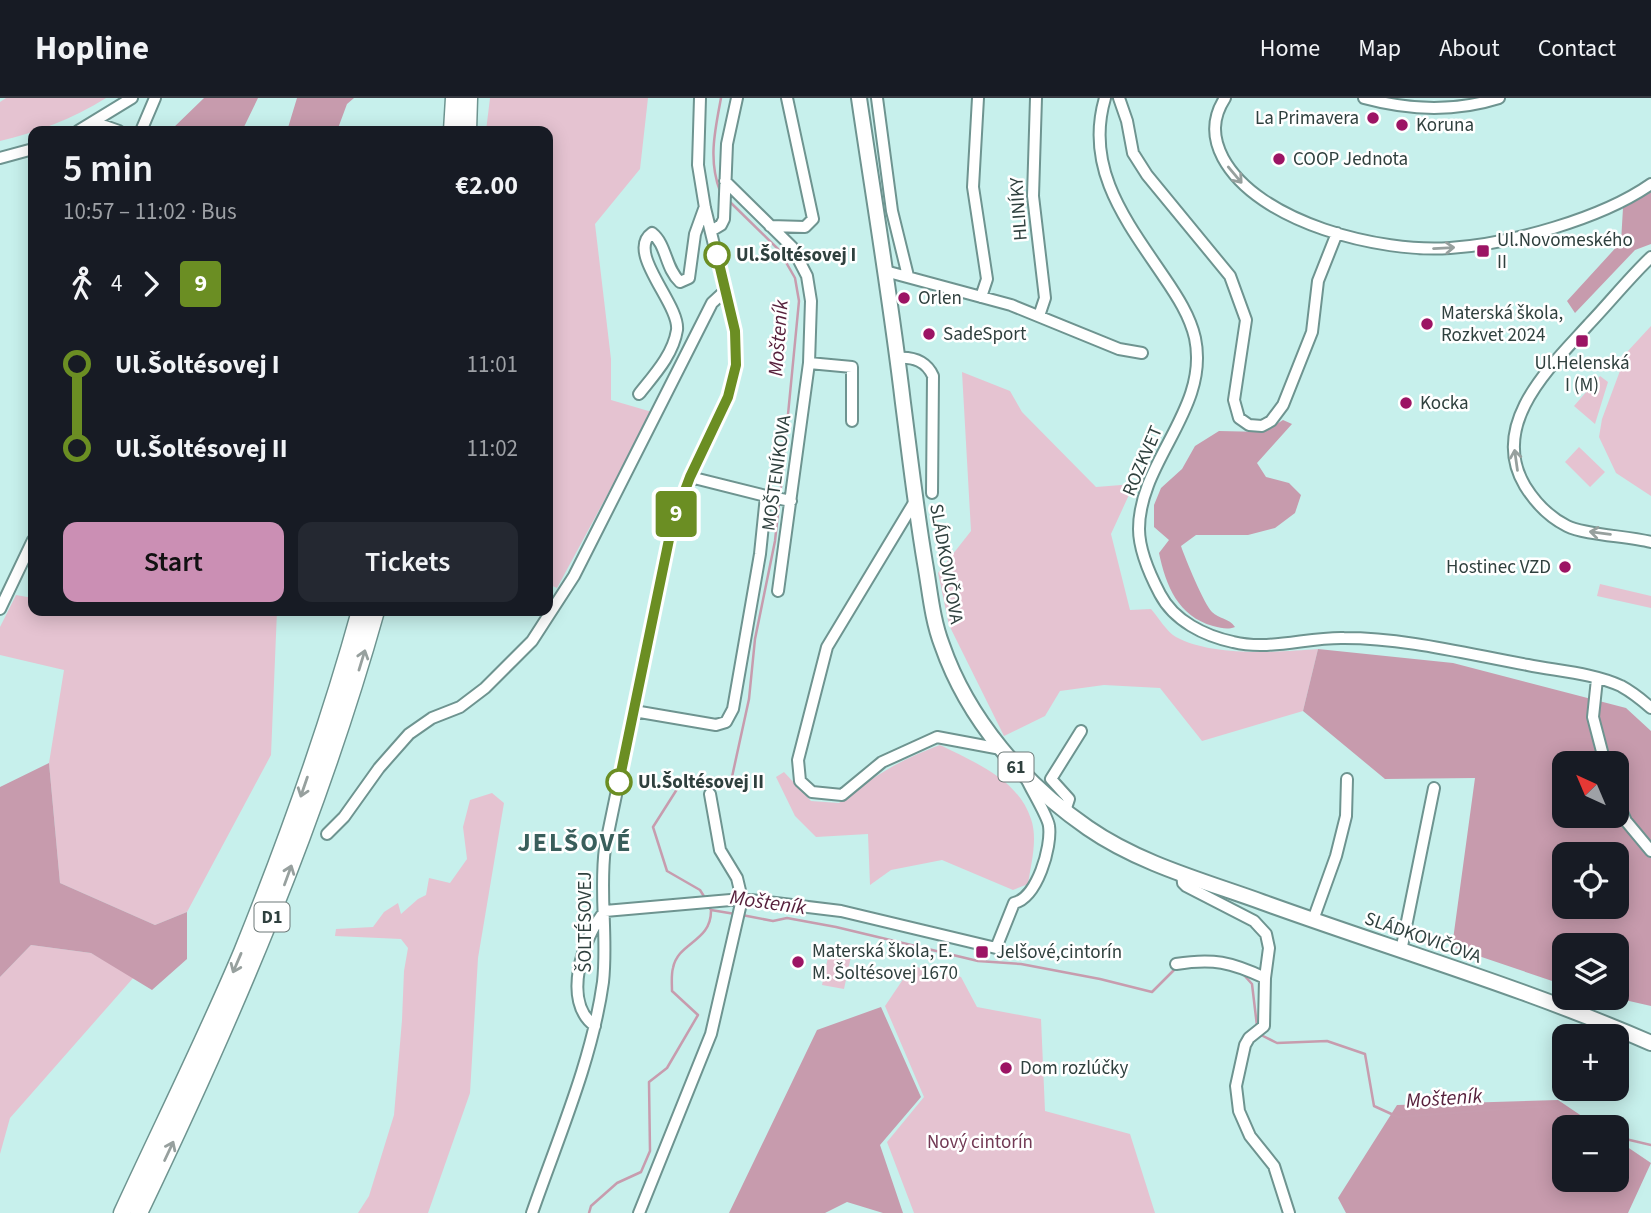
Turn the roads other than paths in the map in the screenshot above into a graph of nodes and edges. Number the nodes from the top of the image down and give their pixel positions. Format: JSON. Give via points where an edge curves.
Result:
{"nodes":[{"id":1,"x":132,"y":98,"type":"edge"},
{"id":2,"x":155,"y":98,"type":"edge"},
{"id":3,"x":454,"y":98,"type":"edge"},
{"id":4,"x":469,"y":98,"type":"edge"},
{"id":5,"x":699,"y":98,"type":"edge"},
{"id":6,"x":737,"y":98,"type":"edge"},
{"id":7,"x":787,"y":98,"type":"edge"},
{"id":8,"x":859,"y":98,"type":"edge"},
{"id":9,"x":877,"y":98,"type":"edge"},
{"id":10,"x":978,"y":98,"type":"edge"},
{"id":11,"x":1036,"y":98,"type":"edge"},
{"id":12,"x":1105,"y":98,"type":"edge"},
{"id":13,"x":1119,"y":98,"type":"edge"},
{"id":14,"x":1225,"y":98,"type":"edge"},
{"id":15,"x":1364,"y":98,"type":"edge"},
{"id":16,"x":1499,"y":98,"type":"edge"},
{"id":17,"x":88,"y":126,"type":"edge"},
{"id":18,"x":143,"y":126,"type":"edge"},
{"id":19,"x":452,"y":126,"type":"edge"},
{"id":20,"x":468,"y":126,"type":"edge"},
{"id":21,"x":28,"y":150,"type":"edge"},
{"id":22,"x":0,"y":158,"type":"edge"},
{"id":23,"x":1651,"y":184,"type":"edge"},
{"id":24,"x":725,"y":192,"type":"junction"},
{"id":25,"x":705,"y":208,"type":"junction"},
{"id":26,"x":770,"y":226,"type":"junction"},
{"id":27,"x":711,"y":231,"type":"junction"},
{"id":28,"x":1336,"y":233,"type":"junction"},
{"id":29,"x":1651,"y":257,"type":"edge"},
{"id":30,"x":884,"y":271,"type":"junction"},
{"id":31,"x":908,"y":276,"type":"junction"},
{"id":32,"x":725,"y":291,"type":"junction"},
{"id":33,"x":981,"y":297,"type":"junction"},
{"id":34,"x":1039,"y":316,"type":"junction"},
{"id":35,"x":1142,"y":354,"type":"dead end"},
{"id":36,"x":898,"y":358,"type":"junction"},
{"id":37,"x":809,"y":363,"type":"junction"},
{"id":38,"x":639,"y":394,"type":"dead end"},
{"id":39,"x":852,"y":421,"type":"dead end"},
{"id":40,"x":690,"y":477,"type":"junction"},
{"id":41,"x":932,"y":493,"type":"dead end"},
{"id":42,"x":779,"y":499,"type":"junction"},
{"id":43,"x":915,"y":501,"type":"junction"},
{"id":44,"x":1651,"y":542,"type":"edge"},
{"id":45,"x":28,"y":550,"type":"edge"},
{"id":46,"x":778,"y":591,"type":"dead end"},
{"id":47,"x":0,"y":608,"type":"edge"},
{"id":48,"x":553,"y":608,"type":"edge"},
{"id":49,"x":358,"y":616,"type":"edge"},
{"id":50,"x":374,"y":616,"type":"edge"},
{"id":51,"x":548,"y":616,"type":"edge"},
{"id":52,"x":1597,"y":679,"type":"junction"},
{"id":53,"x":1651,"y":708,"type":"edge"},
{"id":54,"x":634,"y":711,"type":"junction"},
{"id":55,"x":1081,"y":731,"type":"dead end"},
{"id":56,"x":1001,"y":749,"type":"junction"},
{"id":57,"x":1602,"y":751,"type":"edge"},
{"id":58,"x":1026,"y":777,"type":"junction"},
{"id":59,"x":1347,"y":779,"type":"dead end"},
{"id":60,"x":1433,"y":788,"type":"dead end"},
{"id":61,"x":710,"y":794,"type":"dead end"},
{"id":62,"x":1065,"y":811,"type":"junction"},
{"id":63,"x":1629,"y":825,"type":"edge"},
{"id":64,"x":327,"y":834,"type":"dead end"},
{"id":65,"x":1651,"y":851,"type":"edge"},
{"id":66,"x":1182,"y":873,"type":"junction"},
{"id":67,"x":742,"y":899,"type":"junction"},
{"id":68,"x":605,"y":911,"type":"junction"},
{"id":69,"x":1313,"y":920,"type":"junction"},
{"id":70,"x":1401,"y":951,"type":"junction"},
{"id":71,"x":1176,"y":964,"type":"dead end"},
{"id":72,"x":1265,"y":978,"type":"junction"},
{"id":73,"x":595,"y":1026,"type":"junction"},
{"id":74,"x":1651,"y":1043,"type":"edge"},
{"id":75,"x":122,"y":1213,"type":"edge"},
{"id":76,"x":139,"y":1213,"type":"edge"},
{"id":77,"x":532,"y":1213,"type":"edge"},
{"id":78,"x":639,"y":1213,"type":"edge"},
{"id":79,"x":1289,"y":1213,"type":"edge"}],
"edges":[{"from":1,"to":17,"type":"street"},
{"from":2,"to":18,"type":"street"},
{"from":3,"to":19,"type":"highway"},
{"from":4,"to":20,"type":"highway"},
{"from":5,"to":25,"type":"street","name":"ŠOLTÉSOVEJ","via":[[698,165]]},
{"from":6,"to":24,"type":"street","via":[[727,144]]},
{"from":7,"to":26,"type":"street","via":[[813,219],[805,227]]},
{"from":8,"to":30,"type":"main road","name":"SLÁDKOVIČOVA","number":"61"},
{"from":9,"to":31,"type":"street","via":[[892,211]]},
{"from":10,"to":33,"type":"street","name":"HLINÍKY","via":[[973,187],[987,279]]},
{"from":11,"to":34,"type":"street","name":"HLINÍKY","via":[[1033,196],[1045,298]]},
{"from":12,"to":52,"type":"street","name":"ROZKVET","via":[[1100,149],[1106,179],[1114,200],[1176,294],[1195,340],[1189,399],[1141,509],[1139,530],[1146,562],[1169,607],[1204,633],[1234,643],[1345,638],[1391,641]]},
{"from":13,"to":28,"type":"street","via":[[1133,153],[1230,276],[1246,320],[1234,400],[1239,418],[1248,425],[1271,421],[1283,405],[1312,332],[1318,281]]},
{"from":14,"to":28,"type":"street","one_way":true,"via":[[1217,113],[1215,136],[1230,170],[1255,195]]},
{"from":15,"to":16,"type":"street","via":[[1402,107],[1438,108]]},
{"from":21,"to":22,"type":"street"},
{"from":28,"to":23,"type":"street","one_way":true,"via":[[1416,248],[1488,244],[1575,220]]},
{"from":24,"to":26,"type":"street","name":"MOŠTENÍKOVA"},
{"from":24,"to":27,"type":"street","via":[[721,225]]},
{"from":25,"to":27,"type":"street","name":"ŠOLTÉSOVEJ"},
{"from":25,"to":38,"type":"street","via":[[695,233],[689,278],[680,282],[672,275],[659,238],[652,233],[643,245],[677,327],[666,360]]},
{"from":26,"to":37,"type":"street","name":"MOŠTENÍKOVA","via":[[792,247],[807,276]]},
{"from":27,"to":32,"type":"street","name":"ŠOLTÉSOVEJ"},
{"from":44,"to":29,"type":"street","one_way":true,"via":[[1576,530],[1551,516],[1534,500],[1519,475],[1514,444],[1519,418],[1539,382]]},
{"from":30,"to":31,"type":"street"},
{"from":30,"to":36,"type":"main road","name":"SLÁDKOVIČOVA","number":"61"},
{"from":31,"to":33,"type":"street"},
{"from":32,"to":40,"type":"street","name":"ŠOLTÉSOVEJ","via":[[735,331],[736,365],[728,397]]},
{"from":32,"to":48,"type":"street","via":[[712,303],[574,576]]},
{"from":33,"to":34,"type":"street"},
{"from":34,"to":35,"type":"street"},
{"from":36,"to":41,"type":"street","name":"SLÁDKOVIČOVA","via":[[915,358],[933,376]]},
{"from":36,"to":43,"type":"main road","name":"SLÁDKOVIČOVA","number":"61"},
{"from":37,"to":39,"type":"street","via":[[852,366]]},
{"from":37,"to":42,"type":"street","name":"MOŠTENÍKOVA"},
{"from":40,"to":42,"type":"street","name":"MOŠTENÍKOVA"},
{"from":40,"to":54,"type":"street","name":"ŠOLTÉSOVEJ","via":[[672,525]]},
{"from":42,"to":46,"type":"street","name":"MOŠTENÍKOVA"},
{"from":42,"to":54,"type":"street","name":"MOŠTENÍKOVA","via":[[760,554],[733,709],[726,722],[716,726]]},
{"from":43,"to":56,"type":"main road","name":"SLÁDKOVIČOVA","number":"61","via":[[942,647]]},
{"from":43,"to":56,"type":"street","via":[[827,647],[799,760],[800,780],[812,792],[842,795],[882,762],[937,737]]},
{"from":45,"to":47,"type":"street"},
{"from":49,"to":75,"type":"highway","number":"D1","one_way":true,"via":[[265,894]]},
{"from":76,"to":50,"type":"highway","number":"D1","one_way":true,"via":[[196,1095],[280,899]]},
{"from":51,"to":64,"type":"street","via":[[532,641],[485,688],[460,708],[432,718],[409,734]]},
{"from":52,"to":53,"type":"street","name":"ROZKVET","via":[[1619,685]]},
{"from":52,"to":57,"type":"street","via":[[1593,717]]},
{"from":54,"to":68,"type":"street","name":"ŠOLTÉSOVEJ","via":[[605,848]]},
{"from":55,"to":62,"type":"street","via":[[1051,779],[1069,799]]},
{"from":56,"to":58,"type":"main road","name":"SLÁDKOVIČOVA","number":"61"},
{"from":58,"to":62,"type":"main road","name":"SLÁDKOVIČOVA","number":"61"},
{"from":58,"to":67,"type":"street","via":[[1049,825],[1044,860],[1034,888],[1023,901],[1014,902],[996,948],[841,911]]},
{"from":59,"to":69,"type":"street","via":[[1346,816]]},
{"from":60,"to":70,"type":"street"},
{"from":61,"to":67,"type":"street","via":[[720,849],[737,878]]},
{"from":62,"to":66,"type":"main road","name":"SLÁDKOVIČOVA","number":"61","via":[[1119,847]]},
{"from":63,"to":65,"type":"street"},
{"from":66,"to":69,"type":"main road","name":"SLÁDKOVIČOVA","number":"61"},
{"from":66,"to":72,"type":"street","name":"SLÁDKOVIČOVA","via":[[1186,886],[1254,922],[1266,934]]},
{"from":67,"to":68,"type":"street"},
{"from":67,"to":78,"type":"street","via":[[711,1034]]},
{"from":68,"to":73,"type":"street","name":"ŠOLTÉSOVEJ","via":[[604,974]]},
{"from":68,"to":73,"type":"street","via":[[587,938],[576,988],[581,1012]]},
{"from":69,"to":70,"type":"main road","name":"SLÁDKOVIČOVA","number":"61"},
{"from":70,"to":74,"type":"main road","name":"SLÁDKOVIČOVA","number":"61","via":[[1594,1018]]},
{"from":71,"to":72,"type":"street","via":[[1202,960],[1238,965]]},
{"from":72,"to":79,"type":"street","name":"SLÁDKOVIČOVA","via":[[1264,1026],[1245,1045],[1236,1086],[1239,1111],[1250,1136],[1274,1166]]},
{"from":73,"to":77,"type":"street","name":"ŠOLTÉSOVEJ"}]}
